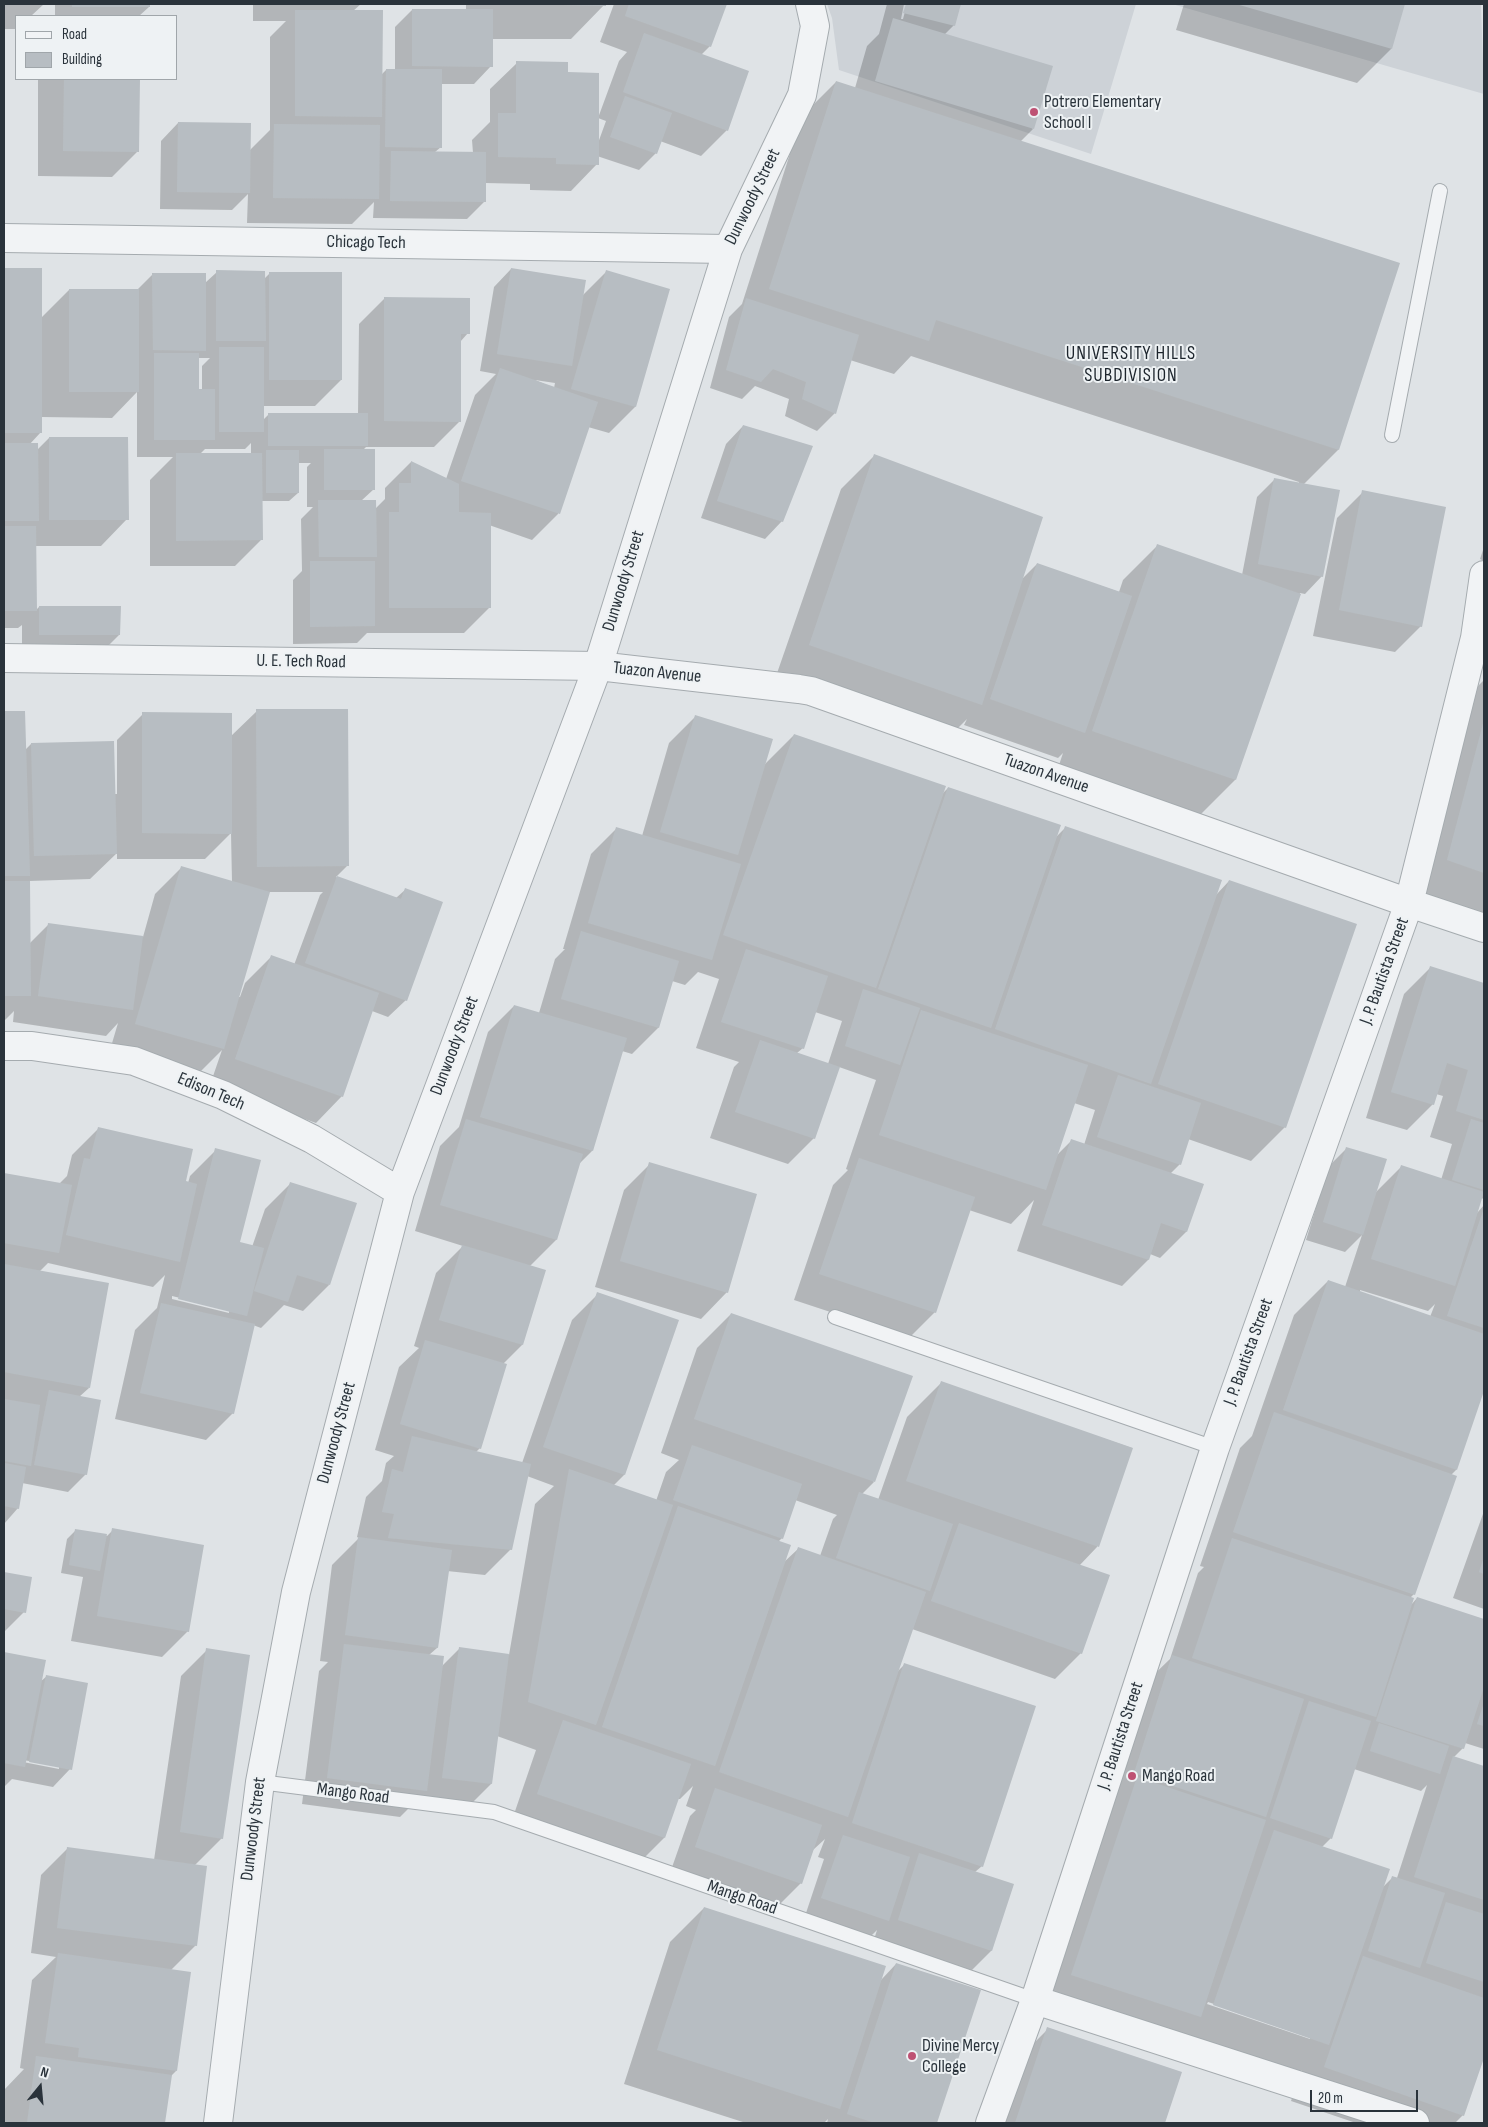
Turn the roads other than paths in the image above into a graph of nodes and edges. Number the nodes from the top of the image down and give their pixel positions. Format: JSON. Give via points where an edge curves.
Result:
{"nodes":[{"id":1,"x":810,"y":4,"type":"edge"},
{"id":2,"x":1440,"y":190,"type":"dead end"},
{"id":3,"x":4,"y":238,"type":"edge"},
{"id":4,"x":728,"y":249,"type":"junction"},
{"id":5,"x":1392,"y":435,"type":"dead end"},
{"id":6,"x":1484,"y":575,"type":"edge"},
{"id":7,"x":4,"y":658,"type":"edge"},
{"id":8,"x":598,"y":666,"type":"junction"},
{"id":9,"x":1409,"y":903,"type":"junction"},
{"id":10,"x":1484,"y":928,"type":"edge"},
{"id":11,"x":4,"y":1046,"type":"edge"},
{"id":12,"x":400,"y":1192,"type":"junction"},
{"id":13,"x":835,"y":1317,"type":"dead end"},
{"id":14,"x":1215,"y":1448,"type":"junction"},
{"id":15,"x":260,"y":1782,"type":"junction"},
{"id":16,"x":1035,"y":2000,"type":"junction"},
{"id":17,"x":218,"y":2123,"type":"edge"},
{"id":18,"x":990,"y":2123,"type":"edge"},
{"id":19,"x":1415,"y":2123,"type":"edge"}],
"edges":[{"from":1,"to":4,"type":"street","name":"Dunwoody Street","via":[[815,26],[802,96]]},
{"from":2,"to":5,"type":"lane"},
{"from":3,"to":4,"type":"street","name":"Chicago Tech"},
{"from":4,"to":8,"type":"street","name":"Dunwoody Street"},
{"from":6,"to":9,"type":"street","name":"J. P. Bautista Street","via":[[1475,638]]},
{"from":7,"to":8,"type":"street","name":"U. E. Tech Road"},
{"from":8,"to":9,"type":"street","name":"Tuazon Avenue","via":[[811,692]]},
{"from":8,"to":12,"type":"street","name":"Dunwoody Street"},
{"from":9,"to":10,"type":"street","name":"Tuazon Avenue"},
{"from":9,"to":14,"type":"street","name":"J. P. Bautista Street"},
{"from":11,"to":12,"type":"street","name":"Edison Tech","via":[[32,1046],[134,1061],[222,1095],[304,1135]]},
{"from":12,"to":15,"type":"street","name":"Dunwoody Street","via":[[296,1592]]},
{"from":13,"to":14,"type":"lane"},
{"from":14,"to":16,"type":"street","name":"J. P. Bautista Street"},
{"from":15,"to":16,"type":"lane","name":"Mango Road","via":[[494,1812]]},
{"from":15,"to":17,"type":"street","name":"Dunwoody Street"},
{"from":16,"to":18,"type":"street","name":"J. P. Bautista Street"},
{"from":16,"to":19,"type":"street","name":"Mango Road"}]}
